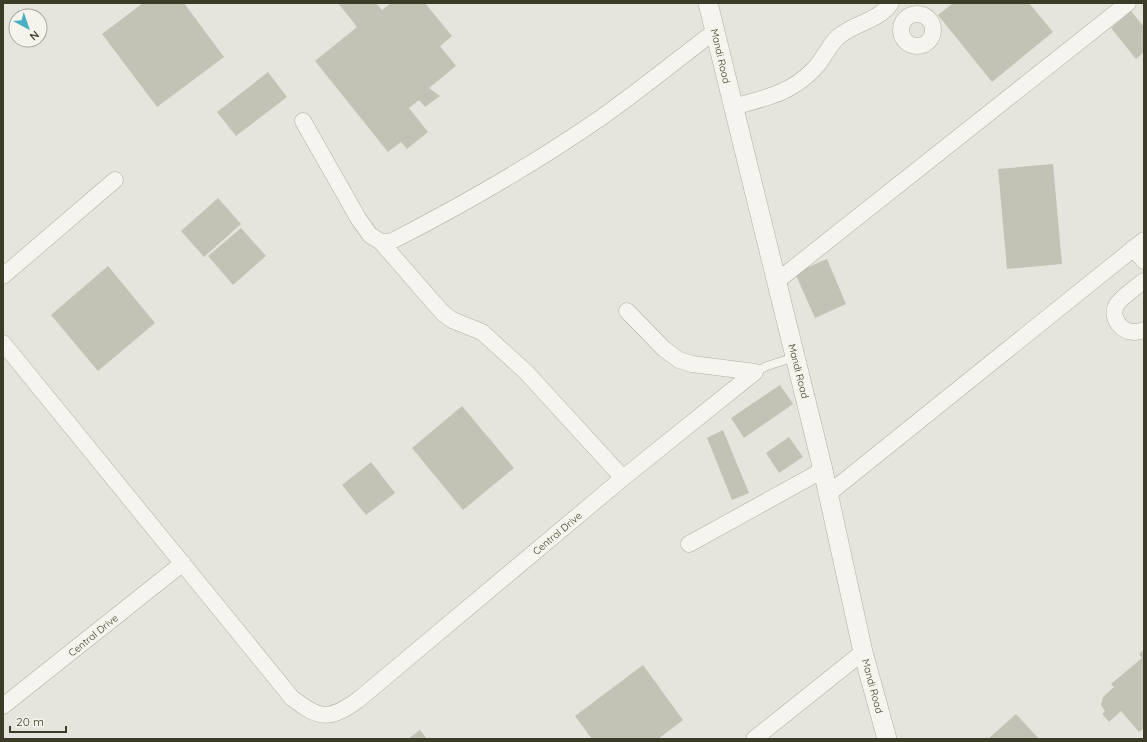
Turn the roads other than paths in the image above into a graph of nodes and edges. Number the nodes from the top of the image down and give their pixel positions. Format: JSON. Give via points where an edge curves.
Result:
{"nodes":[{"id":1,"x":708,"y":3,"type":"edge"},
{"id":2,"x":1128,"y":3,"type":"edge"},
{"id":3,"x":889,"y":6,"type":"edge"},
{"id":4,"x":903,"y":22,"type":"dead end"},
{"id":5,"x":715,"y":31,"type":"junction"},
{"id":6,"x":733,"y":107,"type":"junction"},
{"id":7,"x":303,"y":121,"type":"dead end"},
{"id":8,"x":115,"y":180,"type":"dead end"},
{"id":9,"x":381,"y":242,"type":"junction"},
{"id":10,"x":1139,"y":244,"type":"edge"},
{"id":11,"x":1144,"y":261,"type":"edge"},
{"id":12,"x":3,"y":276,"type":"edge"},
{"id":13,"x":777,"y":281,"type":"junction"},
{"id":14,"x":1144,"y":281,"type":"edge"},
{"id":15,"x":627,"y":311,"type":"dead end"},
{"id":16,"x":1144,"y":330,"type":"edge"},
{"id":17,"x":3,"y":343,"type":"edge"},
{"id":18,"x":796,"y":357,"type":"junction"},
{"id":19,"x":755,"y":372,"type":"junction"},
{"id":20,"x":823,"y":470,"type":"junction"},
{"id":21,"x":623,"y":478,"type":"junction"},
{"id":22,"x":828,"y":494,"type":"junction"},
{"id":23,"x":689,"y":544,"type":"dead end"},
{"id":24,"x":182,"y":563,"type":"junction"},
{"id":25,"x":863,"y":652,"type":"junction"},
{"id":26,"x":3,"y":706,"type":"edge"},
{"id":27,"x":754,"y":739,"type":"edge"},
{"id":28,"x":887,"y":739,"type":"edge"}],
"edges":[{"from":1,"to":5,"type":"street","name":"Mandi Road"},
{"from":2,"to":13,"type":"street"},
{"from":3,"to":4,"type":"street"},
{"from":3,"to":6,"type":"street","via":[[881,14],[838,38],[816,68],[801,81],[785,91]]},
{"from":5,"to":6,"type":"street","name":"Mandi Road"},
{"from":5,"to":9,"type":"street","via":[[602,117],[555,148],[445,213],[396,239]]},
{"from":6,"to":13,"type":"street","name":"Mandi Road"},
{"from":7,"to":9,"type":"street","via":[[358,218],[370,235]]},
{"from":8,"to":12,"type":"street"},
{"from":9,"to":21,"type":"street","via":[[444,314],[482,332],[526,372]]},
{"from":10,"to":11,"type":"street"},
{"from":10,"to":22,"type":"street"},
{"from":13,"to":18,"type":"street","name":"Mandi Road"},
{"from":14,"to":16,"type":"street","via":[[1116,305],[1114,311],[1115,319],[1127,331]]},
{"from":15,"to":19,"type":"street","via":[[664,349],[679,360]]},
{"from":17,"to":24,"type":"street"},
{"from":18,"to":19,"type":"lane","name":"Central Drive"},
{"from":18,"to":20,"type":"street","name":"Mandi Road"},
{"from":19,"to":21,"type":"street","name":"Central Drive"},
{"from":20,"to":22,"type":"street","name":"Mandi Road"},
{"from":20,"to":23,"type":"street"},
{"from":21,"to":24,"type":"street","name":"Central Drive","via":[[358,700],[345,709],[328,715],[313,713],[292,698]]},
{"from":22,"to":25,"type":"street","name":"Mandi Road"},
{"from":24,"to":26,"type":"street","name":"Central Drive"},
{"from":25,"to":27,"type":"street"},
{"from":25,"to":28,"type":"street","name":"Mandi Road"}]}
